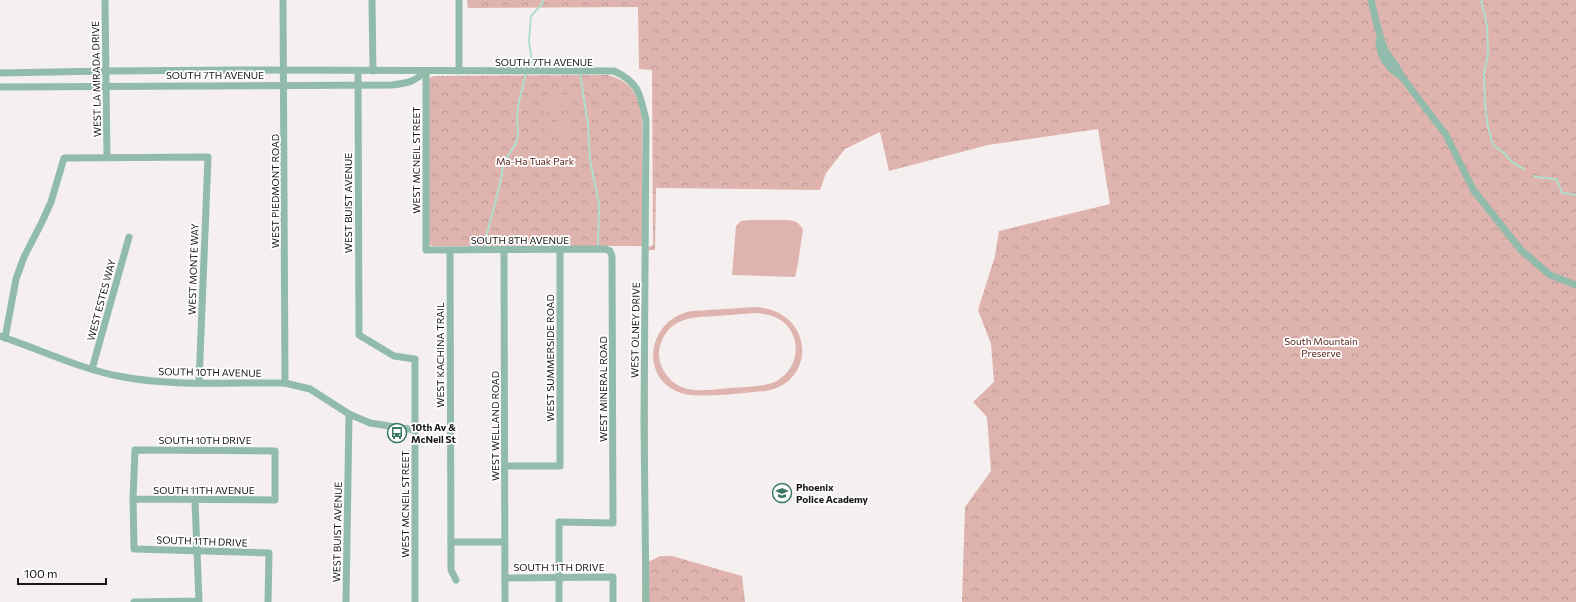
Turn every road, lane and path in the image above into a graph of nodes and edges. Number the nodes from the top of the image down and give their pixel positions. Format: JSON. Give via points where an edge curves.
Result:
{"nodes":[{"id":1,"x":105,"y":0,"type":"edge"},
{"id":2,"x":284,"y":0,"type":"edge"},
{"id":3,"x":372,"y":0,"type":"edge"},
{"id":4,"x":458,"y":0,"type":"edge"},
{"id":5,"x":1371,"y":0,"type":"edge"},
{"id":6,"x":284,"y":70,"type":"junction"},
{"id":7,"x":358,"y":70,"type":"junction"},
{"id":8,"x":106,"y":71,"type":"junction"},
{"id":9,"x":372,"y":71,"type":"junction"},
{"id":10,"x":426,"y":71,"type":"junction"},
{"id":11,"x":459,"y":71,"type":"junction"},
{"id":12,"x":614,"y":71,"type":"joint"},
{"id":13,"x":0,"y":73,"type":"edge"},
{"id":14,"x":285,"y":85,"type":"junction"},
{"id":15,"x":358,"y":85,"type":"junction"},
{"id":16,"x":106,"y":86,"type":"junction"},
{"id":17,"x":0,"y":87,"type":"edge"},
{"id":18,"x":107,"y":157,"type":"junction"},
{"id":19,"x":129,"y":237,"type":"dead end"},
{"id":20,"x":560,"y":249,"type":"junction"},
{"id":21,"x":426,"y":250,"type":"joint"},
{"id":22,"x":450,"y":250,"type":"junction"},
{"id":23,"x":504,"y":250,"type":"junction"},
{"id":24,"x":612,"y":256,"type":"joint"},
{"id":25,"x":1576,"y":284,"type":"edge"},
{"id":26,"x":3,"y":337,"type":"edge"},
{"id":27,"x":415,"y":359,"type":"joint"},
{"id":28,"x":92,"y":369,"type":"junction"},
{"id":29,"x":199,"y":383,"type":"junction"},
{"id":30,"x":285,"y":383,"type":"junction"},
{"id":31,"x":349,"y":414,"type":"junction"},
{"id":32,"x":415,"y":430,"type":"junction"},
{"id":33,"x":505,"y":466,"type":"junction"},
{"id":34,"x":133,"y":499,"type":"junction"},
{"id":35,"x":275,"y":500,"type":"joint"},
{"id":36,"x":195,"y":501,"type":"junction"},
{"id":37,"x":451,"y":542,"type":"junction"},
{"id":38,"x":504,"y":542,"type":"junction"},
{"id":39,"x":197,"y":551,"type":"junction"},
{"id":40,"x":505,"y":578,"type":"junction"},
{"id":41,"x":559,"y":578,"type":"junction"},
{"id":42,"x":456,"y":580,"type":"dead end"},
{"id":43,"x":199,"y":601,"type":"edge"},
{"id":44,"x":134,"y":602,"type":"edge"},
{"id":45,"x":268,"y":602,"type":"edge"},
{"id":46,"x":346,"y":602,"type":"edge"},
{"id":47,"x":415,"y":602,"type":"edge"},
{"id":48,"x":505,"y":602,"type":"edge"},
{"id":49,"x":559,"y":602,"type":"edge"},
{"id":50,"x":613,"y":602,"type":"edge"},
{"id":51,"x":646,"y":602,"type":"edge"}],
"edges":[{"from":1,"to":8,"type":"street","name":"WEST LA MIRADA DRIVE"},
{"from":2,"to":6,"type":"street","name":"WEST PIEDMONT ROAD"},
{"from":3,"to":9,"type":"street"},
{"from":4,"to":11,"type":"street"},
{"from":5,"to":25,"type":"street","via":[[1378,31],[1386,51],[1402,77],[1446,135],[1474,190],[1521,250],[1550,275]]},
{"from":6,"to":7,"type":"street","name":"SOUTH 7TH AVENUE"},
{"from":6,"to":8,"type":"street","name":"SOUTH 7TH AVENUE"},
{"from":6,"to":14,"type":"street","name":"WEST PIEDMONT ROAD"},
{"from":7,"to":9,"type":"street","name":"SOUTH 7TH AVENUE"},
{"from":7,"to":15,"type":"street","name":"WEST BUIST AVENUE"},
{"from":8,"to":13,"type":"street","name":"SOUTH 7TH AVENUE"},
{"from":8,"to":16,"type":"street","name":"WEST LA MIRADA DRIVE"},
{"from":9,"to":10,"type":"street","name":"SOUTH 7TH AVENUE"},
{"from":10,"to":11,"type":"street","name":"SOUTH 7TH AVENUE"},
{"from":10,"to":15,"type":"street","name":"SOUTH 7TH AVENUE","via":[[416,80],[407,83]]},
{"from":10,"to":21,"type":"street","name":"WEST MCNEIL STREET"},
{"from":11,"to":12,"type":"street","name":"SOUTH 7TH AVENUE"},
{"from":12,"to":51,"type":"street","name":"WEST OLNEY DRIVE","via":[[626,77],[638,90],[646,120]]},
{"from":14,"to":15,"type":"street","name":"SOUTH 7TH AVENUE"},
{"from":14,"to":16,"type":"street","name":"SOUTH 7TH AVENUE"},
{"from":14,"to":30,"type":"street","name":"WEST PIEDMONT ROAD"},
{"from":15,"to":27,"type":"street","name":"WEST BUIST AVENUE","via":[[359,334],[394,356]]},
{"from":16,"to":17,"type":"street","name":"SOUTH 7TH AVENUE"},
{"from":16,"to":18,"type":"street","name":"WEST LA MIRADA DRIVE"},
{"from":18,"to":26,"type":"street","via":[[64,158],[51,202],[16,279]]},
{"from":18,"to":29,"type":"street","name":"WEST MONTE WAY","via":[[208,157]]},
{"from":19,"to":28,"type":"street","name":"WEST ESTES WAY"},
{"from":20,"to":23,"type":"street","name":"SOUTH 8TH AVENUE"},
{"from":20,"to":24,"type":"street","name":"SOUTH 8TH AVENUE","via":[[605,249],[610,251]]},
{"from":20,"to":33,"type":"street","name":"WEST SUMMERSIDE ROAD","via":[[560,466]]},
{"from":21,"to":22,"type":"street","name":"SOUTH 8TH AVENUE"},
{"from":22,"to":23,"type":"street","name":"SOUTH 8TH AVENUE"},
{"from":22,"to":37,"type":"street","name":"WEST KACHINA TRAIL"},
{"from":23,"to":33,"type":"street","name":"WEST WELLAND ROAD"},
{"from":24,"to":41,"type":"street","name":"WEST MINERAL ROAD","via":[[613,522],[559,522]]},
{"from":26,"to":28,"type":"street","name":"SOUTH 10TH AVENUE"},
{"from":27,"to":32,"type":"street","name":"WEST MCNEIL STREET"},
{"from":28,"to":29,"type":"street","name":"SOUTH 10TH AVENUE","via":[[138,379]]},
{"from":29,"to":30,"type":"street","name":"SOUTH 10TH AVENUE"},
{"from":30,"to":31,"type":"street","name":"SOUTH 10TH AVENUE","via":[[310,389]]},
{"from":31,"to":32,"type":"street","name":"SOUTH 10TH AVENUE","via":[[382,426]]},
{"from":31,"to":46,"type":"street","name":"WEST BUIST AVENUE"},
{"from":32,"to":47,"type":"street","name":"WEST MCNEIL STREET"},
{"from":33,"to":38,"type":"street","name":"WEST WELLAND ROAD"},
{"from":34,"to":35,"type":"street","name":"SOUTH 10TH DRIVE","via":[[135,450],[275,451]]},
{"from":34,"to":36,"type":"street","name":"SOUTH 11TH AVENUE"},
{"from":34,"to":39,"type":"street","name":"SOUTH 11TH DRIVE","via":[[134,549]]},
{"from":35,"to":36,"type":"street","name":"SOUTH 11TH AVENUE"},
{"from":36,"to":39,"type":"street"},
{"from":37,"to":38,"type":"street"},
{"from":37,"to":42,"type":"street","name":"WEST KACHINA TRAIL","via":[[451,570]]},
{"from":38,"to":40,"type":"street","name":"WEST WELLAND ROAD"},
{"from":39,"to":43,"type":"street"},
{"from":39,"to":45,"type":"street","name":"SOUTH 11TH DRIVE","via":[[269,553]]},
{"from":40,"to":41,"type":"street","name":"SOUTH 11TH DRIVE"},
{"from":40,"to":48,"type":"street","name":"WEST WELLAND ROAD"},
{"from":41,"to":49,"type":"street"},
{"from":41,"to":50,"type":"street","name":"SOUTH 11TH DRIVE","via":[[614,577]]},
{"from":43,"to":44,"type":"street"}]}
